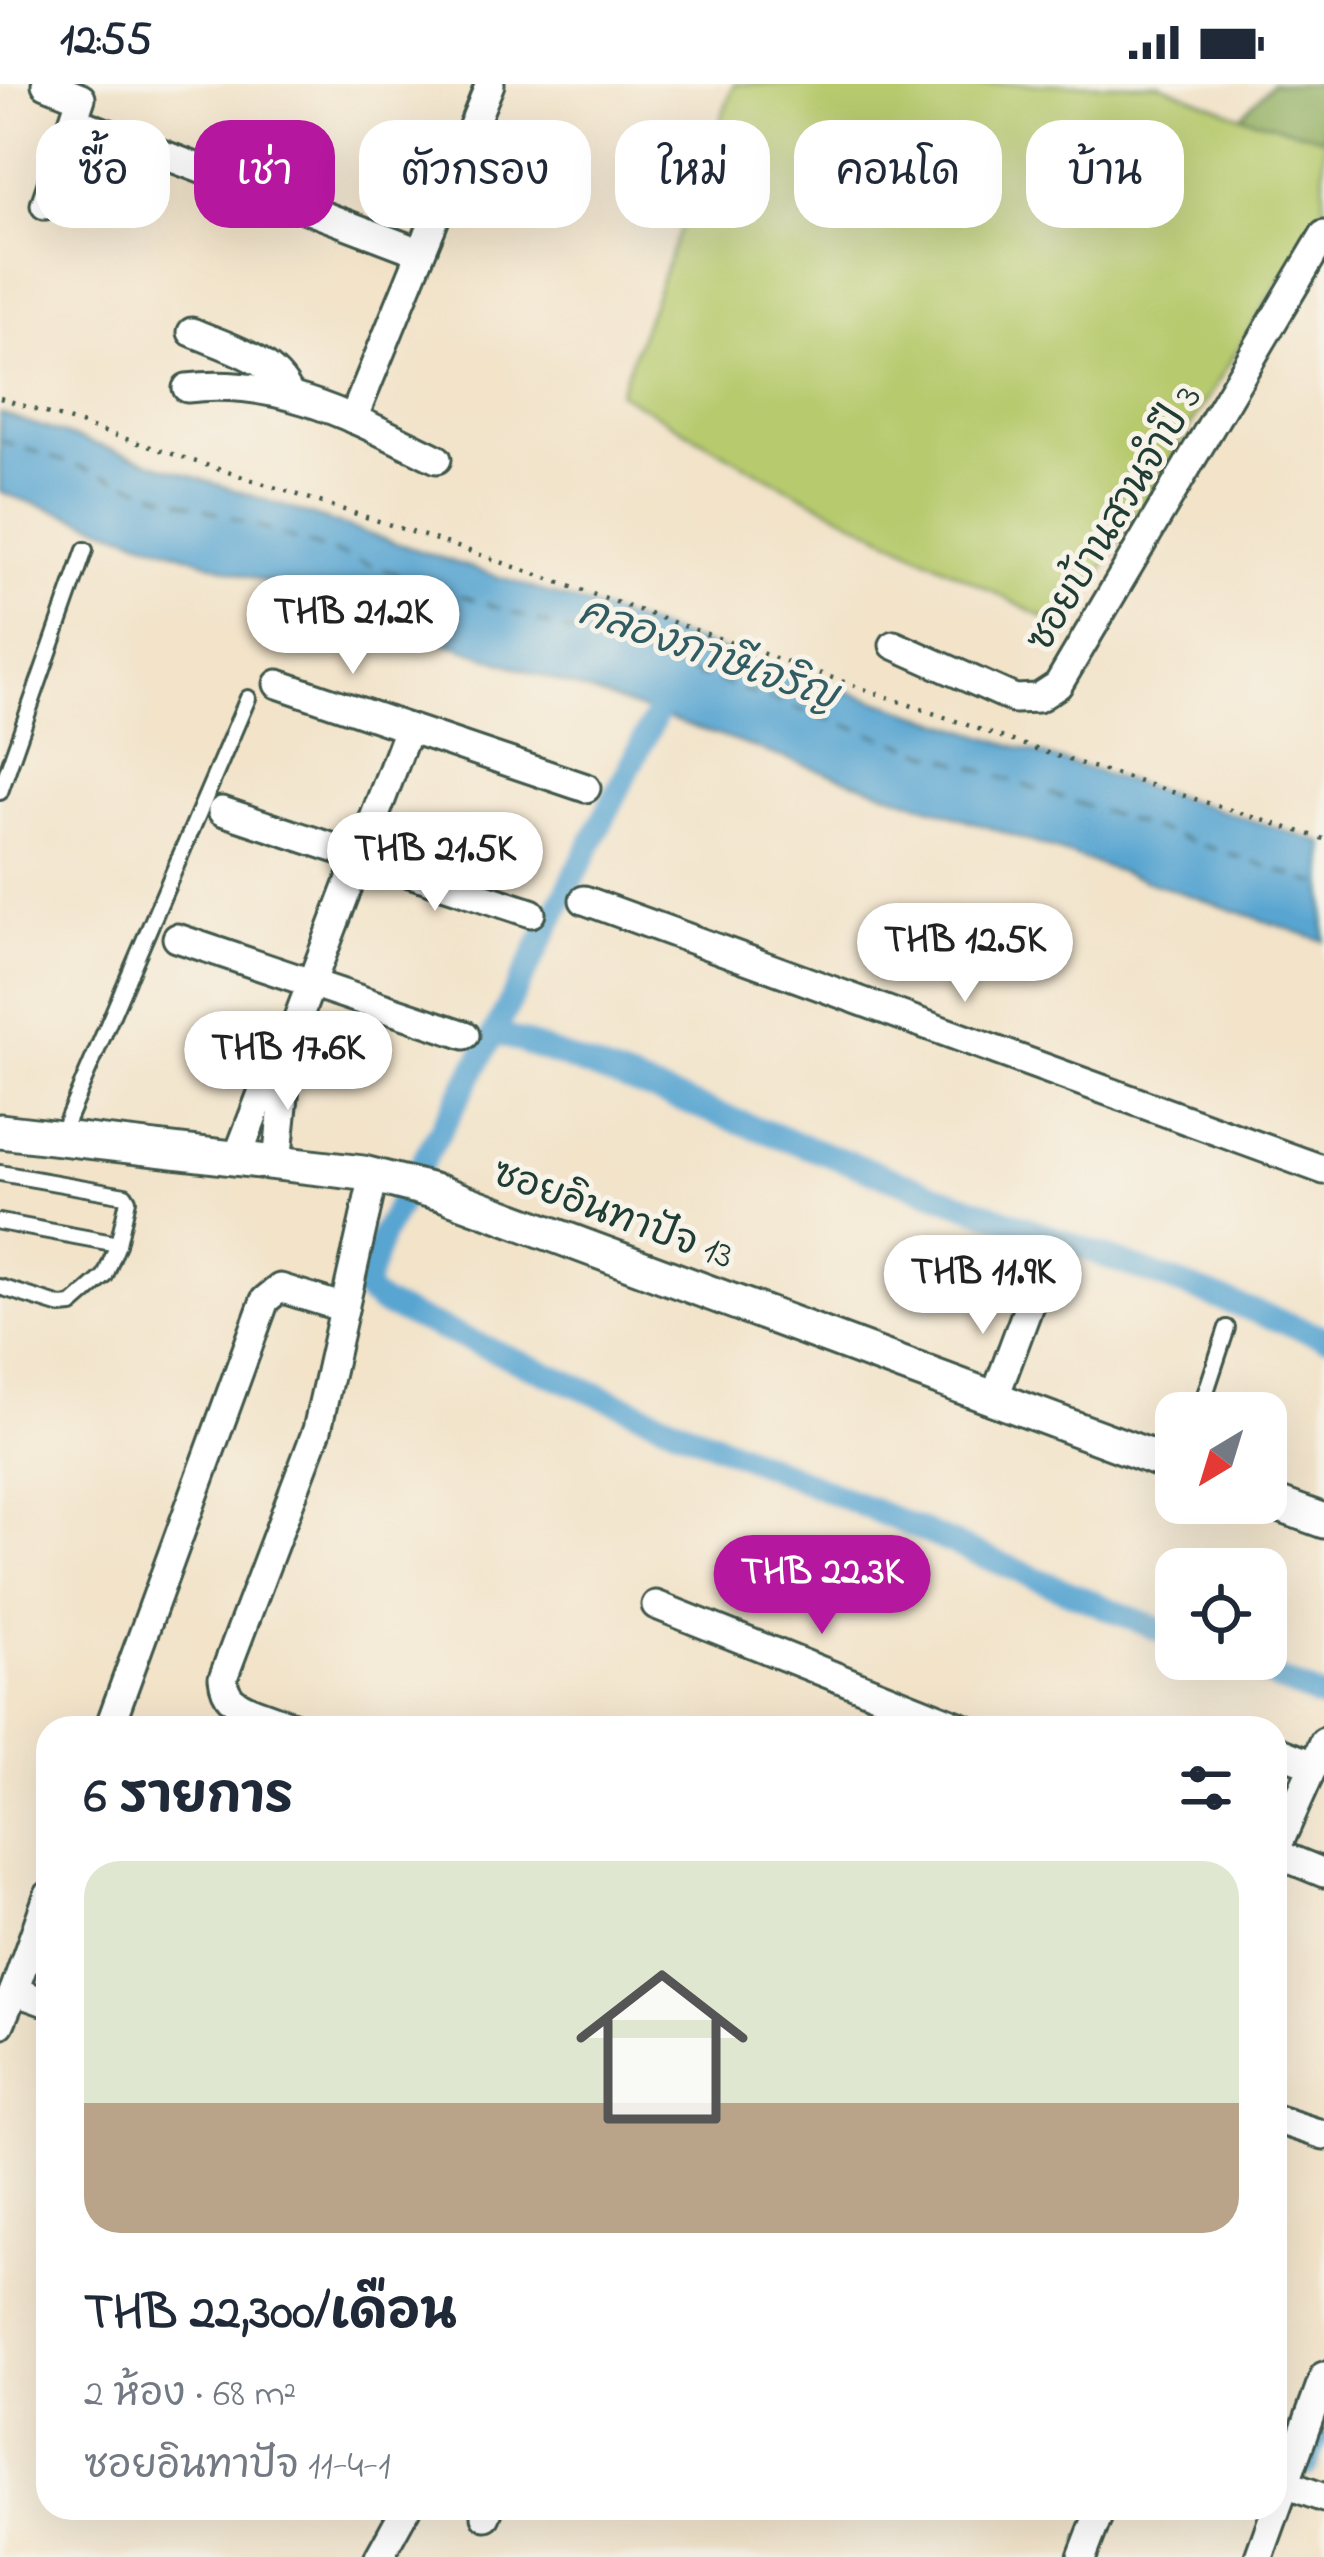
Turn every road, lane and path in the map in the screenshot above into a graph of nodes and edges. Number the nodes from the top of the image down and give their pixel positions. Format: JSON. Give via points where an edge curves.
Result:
{"nodes":[{"id":1,"x":46,"y":84,"type":"edge"},
{"id":2,"x":490,"y":84,"type":"edge"},
{"id":3,"x":80,"y":101,"type":"edge"},
{"id":4,"x":1324,"y":235,"type":"edge"},
{"id":5,"x":419,"y":252,"type":"junction"},
{"id":6,"x":192,"y":332,"type":"dead end"},
{"id":7,"x":187,"y":388,"type":"dead end"},
{"id":8,"x":289,"y":394,"type":"junction"},
{"id":9,"x":0,"y":398,"type":"edge"},
{"id":10,"x":353,"y":418,"type":"junction"},
{"id":11,"x":437,"y":459,"type":"dead end"},
{"id":12,"x":86,"y":550,"type":"dead end"},
{"id":13,"x":894,"y":645,"type":"dead end"},
{"id":14,"x":278,"y":684,"type":"dead end"},
{"id":15,"x":248,"y":698,"type":"dead end"},
{"id":16,"x":408,"y":729,"type":"junction"},
{"id":17,"x":586,"y":788,"type":"dead end"},
{"id":18,"x":0,"y":792,"type":"edge"},
{"id":19,"x":222,"y":811,"type":"dead end"},
{"id":20,"x":1324,"y":839,"type":"edge"},
{"id":21,"x":360,"y":855,"type":"junction"},
{"id":22,"x":584,"y":900,"type":"dead end"},
{"id":23,"x":530,"y":913,"type":"dead end"},
{"id":24,"x":177,"y":938,"type":"dead end"},
{"id":25,"x":309,"y":984,"type":"junction"},
{"id":26,"x":465,"y":1035,"type":"dead end"},
{"id":27,"x":290,"y":1039,"type":"junction"},
{"id":28,"x":0,"y":1132,"type":"edge"},
{"id":29,"x":59,"y":1139,"type":"junction"},
{"id":30,"x":237,"y":1158,"type":"junction"},
{"id":31,"x":277,"y":1163,"type":"junction"},
{"id":32,"x":1324,"y":1169,"type":"edge"},
{"id":33,"x":0,"y":1173,"type":"edge"},
{"id":34,"x":395,"y":1180,"type":"junction"},
{"id":35,"x":0,"y":1222,"type":"edge"},
{"id":36,"x":118,"y":1244,"type":"junction"},
{"id":37,"x":0,"y":1287,"type":"edge"},
{"id":38,"x":1032,"y":1297,"type":"dead end"},
{"id":39,"x":344,"y":1308,"type":"junction"},
{"id":40,"x":1227,"y":1328,"type":"dead end"},
{"id":41,"x":1206,"y":1392,"type":"edge"},
{"id":42,"x":994,"y":1399,"type":"junction"},
{"id":43,"x":1155,"y":1458,"type":"edge"},
{"id":44,"x":1287,"y":1508,"type":"edge"},
{"id":45,"x":1324,"y":1521,"type":"edge"},
{"id":46,"x":656,"y":1605,"type":"dead end"},
{"id":47,"x":113,"y":1716,"type":"edge"},
{"id":48,"x":247,"y":1716,"type":"edge"},
{"id":49,"x":934,"y":1716,"type":"edge"},
{"id":50,"x":1287,"y":1751,"type":"edge"},
{"id":51,"x":1319,"y":1754,"type":"edge"},
{"id":52,"x":1287,"y":1825,"type":"edge"},
{"id":53,"x":1287,"y":1857,"type":"edge"},
{"id":54,"x":1324,"y":1873,"type":"edge"},
{"id":55,"x":36,"y":1930,"type":"edge"},
{"id":56,"x":14,"y":1991,"type":"junction"},
{"id":57,"x":36,"y":1999,"type":"edge"},
{"id":58,"x":0,"y":2024,"type":"edge"},
{"id":59,"x":1287,"y":2123,"type":"edge"},
{"id":60,"x":1324,"y":2135,"type":"edge"},
{"id":61,"x":1324,"y":2376,"type":"edge"},
{"id":62,"x":1287,"y":2481,"type":"edge"},
{"id":63,"x":1287,"y":2484,"type":"edge"},
{"id":64,"x":1324,"y":2498,"type":"edge"},
{"id":65,"x":400,"y":2520,"type":"edge"},
{"id":66,"x":1096,"y":2520,"type":"edge"},
{"id":67,"x":1273,"y":2520,"type":"edge"},
{"id":68,"x":380,"y":2557,"type":"edge"},
{"id":69,"x":1082,"y":2557,"type":"edge"},
{"id":70,"x":1259,"y":2557,"type":"edge"}],
"edges":[{"from":1,"to":3,"type":"street"},
{"from":2,"to":5,"type":"street"},
{"from":3,"to":5,"type":"street"},
{"from":4,"to":13,"type":"street","name":"ซอยบ้านสวนจำปี 3","via":[[1058,685],[1038,698],[1015,699]]},
{"from":5,"to":10,"type":"street"},
{"from":6,"to":8,"type":"street","via":[[270,367]]},
{"from":7,"to":8,"type":"street","via":[[227,383]]},
{"from":8,"to":10,"type":"street"},
{"from":9,"to":20,"type":"path"},
{"from":10,"to":11,"type":"street"},
{"from":12,"to":18,"type":"lane"},
{"from":14,"to":16,"type":"street"},
{"from":15,"to":29,"type":"lane"},
{"from":16,"to":17,"type":"street"},
{"from":16,"to":21,"type":"street"},
{"from":19,"to":21,"type":"street"},
{"from":21,"to":23,"type":"street"},
{"from":21,"to":25,"type":"street"},
{"from":22,"to":32,"type":"street"},
{"from":24,"to":25,"type":"street"},
{"from":25,"to":26,"type":"street"},
{"from":25,"to":27,"type":"street"},
{"from":27,"to":30,"type":"street"},
{"from":27,"to":31,"type":"street"},
{"from":28,"to":29,"type":"street","name":"ซอยอินทาปัจ 13"},
{"from":29,"to":30,"type":"street","name":"ซอยอินทาปัจ 13"},
{"from":30,"to":31,"type":"street","name":"ซอยอินทาปัจ 13"},
{"from":31,"to":34,"type":"street","name":"ซอยอินทาปัจ 13"},
{"from":33,"to":36,"type":"lane","via":[[124,1195]]},
{"from":34,"to":39,"type":"street"},
{"from":34,"to":42,"type":"street","name":"ซอยอินทาปัจ 13"},
{"from":35,"to":36,"type":"lane"},
{"from":36,"to":37,"type":"lane","via":[[105,1276],[68,1306]]},
{"from":38,"to":42,"type":"street"},
{"from":39,"to":47,"type":"street","via":[[280,1288],[265,1300]]},
{"from":39,"to":48,"type":"street","via":[[316,1430],[223,1678],[231,1702]]},
{"from":40,"to":41,"type":"lane"},
{"from":42,"to":43,"type":"street","name":"ซอยอินทาปัจ 13"},
{"from":44,"to":45,"type":"street"},
{"from":46,"to":49,"type":"street"},
{"from":50,"to":51,"type":"street"},
{"from":51,"to":52,"type":"street"},
{"from":53,"to":54,"type":"street"},
{"from":55,"to":56,"type":"street"},
{"from":56,"to":57,"type":"street"},
{"from":56,"to":58,"type":"street"},
{"from":59,"to":60,"type":"street"},
{"from":61,"to":62,"type":"street"},
{"from":63,"to":64,"type":"street"},
{"from":65,"to":68,"type":"street"},
{"from":66,"to":69,"type":"street"},
{"from":67,"to":70,"type":"street"}]}
